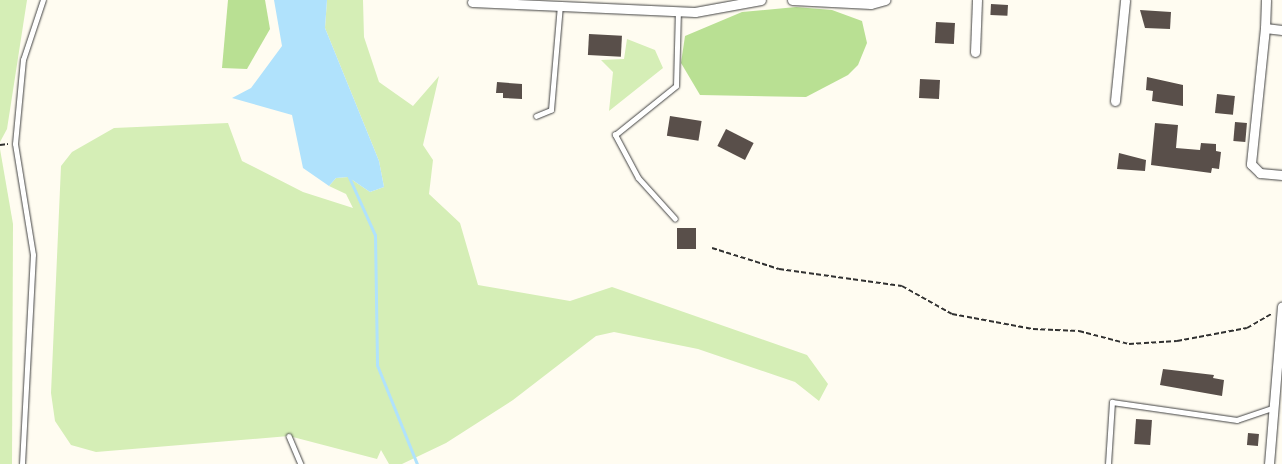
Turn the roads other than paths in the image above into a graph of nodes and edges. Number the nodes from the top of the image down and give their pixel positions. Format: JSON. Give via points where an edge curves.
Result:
{"nodes":[{"id":1,"x":43,"y":0,"type":"edge"},
{"id":2,"x":761,"y":0,"type":"edge"},
{"id":3,"x":792,"y":0,"type":"edge"},
{"id":4,"x":885,"y":0,"type":"edge"},
{"id":5,"x":977,"y":0,"type":"edge"},
{"id":6,"x":1125,"y":0,"type":"edge"},
{"id":7,"x":1266,"y":0,"type":"edge"},
{"id":8,"x":472,"y":2,"type":"dead end"},
{"id":9,"x":560,"y":6,"type":"junction"},
{"id":10,"x":678,"y":12,"type":"junction"},
{"id":11,"x":1264,"y":28,"type":"junction"},
{"id":12,"x":1282,"y":30,"type":"edge"},
{"id":13,"x":975,"y":52,"type":"dead end"},
{"id":14,"x":1114,"y":101,"type":"dead end"},
{"id":15,"x":536,"y":116,"type":"dead end"},
{"id":16,"x":1282,"y":175,"type":"edge"},
{"id":17,"x":675,"y":219,"type":"dead end"},
{"id":18,"x":1279,"y":308,"type":"edge"},
{"id":19,"x":1272,"y":408,"type":"junction"},
{"id":20,"x":289,"y":436,"type":"dead end"},
{"id":21,"x":22,"y":464,"type":"edge"},
{"id":22,"x":301,"y":464,"type":"edge"},
{"id":23,"x":1108,"y":464,"type":"edge"},
{"id":24,"x":1269,"y":464,"type":"edge"}],
"edges":[{"from":1,"to":21,"type":"lane","via":[[23,60],[15,144],[33,255]]},
{"from":2,"to":10,"type":"street","via":[[709,12]]},
{"from":3,"to":4,"type":"street","via":[[871,4]]},
{"from":5,"to":13,"type":"street"},
{"from":6,"to":14,"type":"street"},
{"from":7,"to":11,"type":"street"},
{"from":8,"to":9,"type":"street"},
{"from":9,"to":10,"type":"street"},
{"from":9,"to":15,"type":"lane","via":[[551,110]]},
{"from":10,"to":17,"type":"lane","via":[[676,86],[615,135],[638,178]]},
{"from":11,"to":12,"type":"street"},
{"from":11,"to":16,"type":"street","via":[[1251,164],[1260,173]]},
{"from":18,"to":19,"type":"street"},
{"from":19,"to":23,"type":"lane","via":[[1237,420],[1112,402]]},
{"from":19,"to":24,"type":"street"},
{"from":20,"to":22,"type":"lane"}]}
